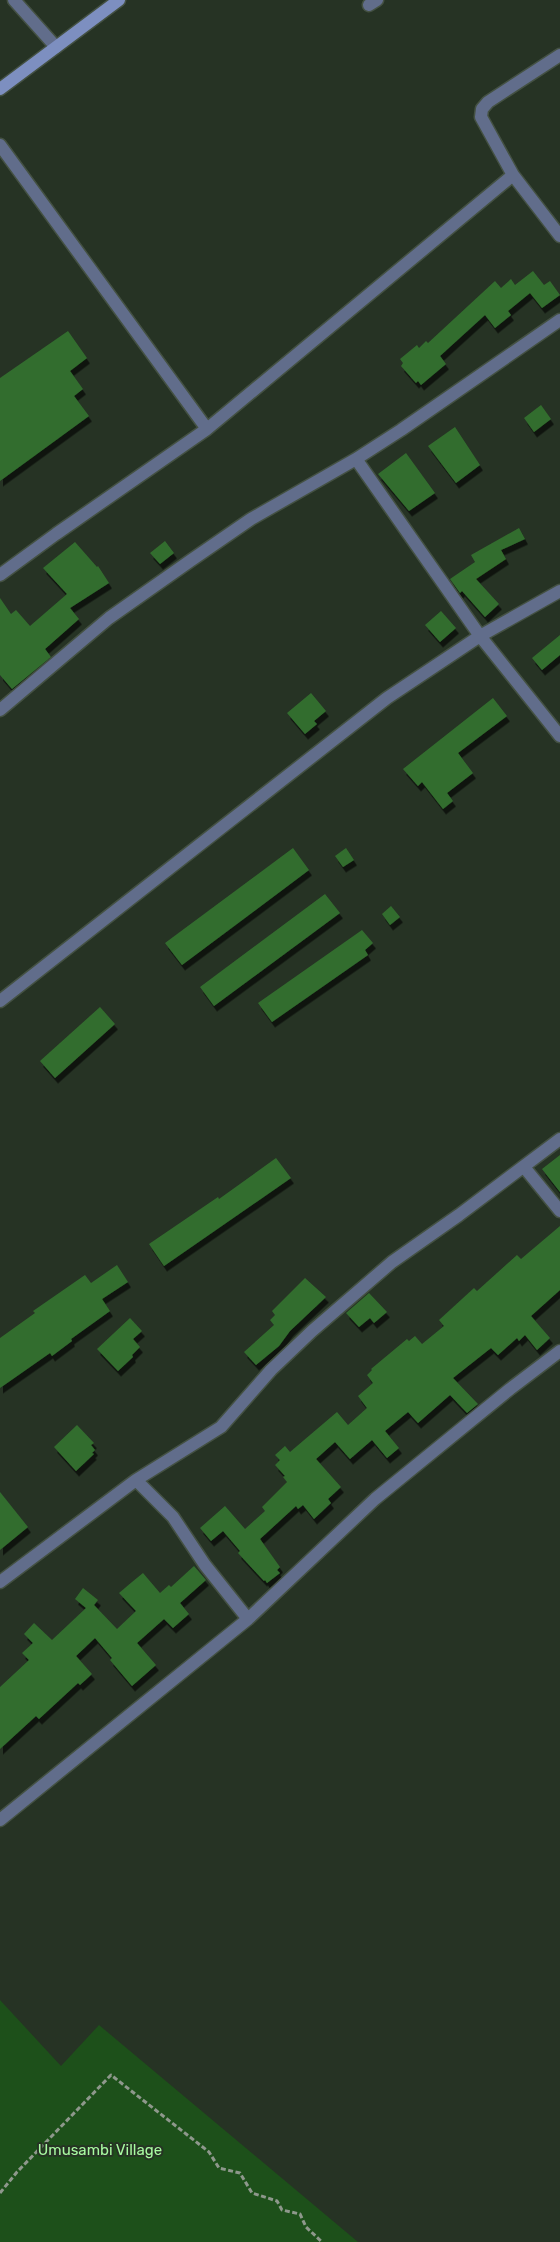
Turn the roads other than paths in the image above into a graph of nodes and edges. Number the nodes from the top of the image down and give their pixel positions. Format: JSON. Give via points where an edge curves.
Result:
{"nodes":[{"id":1,"x":14,"y":0,"type":"edge"},
{"id":2,"x":118,"y":0,"type":"edge"},
{"id":3,"x":56,"y":47,"type":"junction"},
{"id":4,"x":560,"y":55,"type":"edge"},
{"id":5,"x":0,"y":89,"type":"edge"},
{"id":6,"x":0,"y":145,"type":"edge"},
{"id":7,"x":513,"y":175,"type":"junction"},
{"id":8,"x":560,"y":236,"type":"edge"},
{"id":9,"x":560,"y":320,"type":"edge"},
{"id":10,"x":207,"y":429,"type":"junction"},
{"id":11,"x":356,"y":459,"type":"junction"},
{"id":12,"x":0,"y":575,"type":"edge"},
{"id":13,"x":560,"y":591,"type":"edge"},
{"id":14,"x":480,"y":636,"type":"junction"},
{"id":15,"x":0,"y":710,"type":"edge"},
{"id":16,"x":560,"y":736,"type":"edge"},
{"id":17,"x":0,"y":1001,"type":"edge"},
{"id":18,"x":560,"y":1140,"type":"edge"},
{"id":19,"x":524,"y":1167,"type":"junction"},
{"id":20,"x":560,"y":1211,"type":"edge"},
{"id":21,"x":560,"y":1351,"type":"edge"},
{"id":22,"x":136,"y":1480,"type":"junction"},
{"id":23,"x":0,"y":1582,"type":"edge"},
{"id":24,"x":248,"y":1619,"type":"junction"},
{"id":25,"x":0,"y":1820,"type":"edge"}],
"edges":[{"from":1,"to":3,"type":"street"},
{"from":2,"to":3,"type":"street"},
{"from":3,"to":5,"type":"street"},
{"from":4,"to":7,"type":"street","via":[[482,109],[481,116]]},
{"from":6,"to":10,"type":"street"},
{"from":7,"to":8,"type":"street"},
{"from":7,"to":10,"type":"street"},
{"from":9,"to":11,"type":"street"},
{"from":10,"to":12,"type":"street"},
{"from":11,"to":14,"type":"street"},
{"from":11,"to":15,"type":"street","via":[[251,519],[109,618]]},
{"from":13,"to":14,"type":"street"},
{"from":14,"to":16,"type":"street"},
{"from":14,"to":17,"type":"street","via":[[387,698]]},
{"from":18,"to":19,"type":"street"},
{"from":19,"to":20,"type":"street"},
{"from":19,"to":22,"type":"street","via":[[392,1262],[271,1370],[221,1427]]},
{"from":21,"to":24,"type":"street","via":[[375,1499]]},
{"from":22,"to":23,"type":"street"},
{"from":22,"to":24,"type":"street","via":[[173,1517],[205,1566]]},
{"from":24,"to":25,"type":"street"}]}
